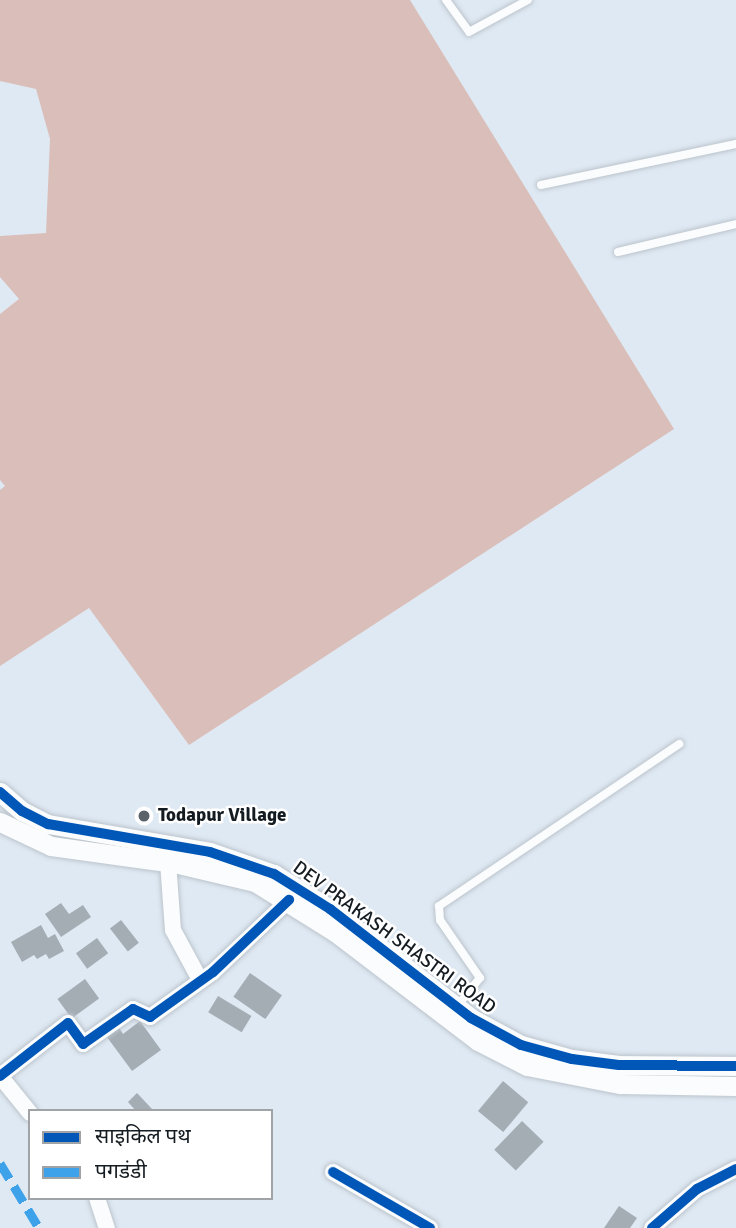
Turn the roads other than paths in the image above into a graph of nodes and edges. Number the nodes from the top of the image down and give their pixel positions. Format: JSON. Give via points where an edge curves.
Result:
{"nodes":[{"id":1,"x":446,"y":0,"type":"edge"},
{"id":2,"x":528,"y":0,"type":"edge"},
{"id":3,"x":736,"y":144,"type":"edge"},
{"id":4,"x":541,"y":185,"type":"dead end"},
{"id":5,"x":736,"y":224,"type":"edge"},
{"id":6,"x":618,"y":252,"type":"dead end"},
{"id":7,"x":679,"y":744,"type":"dead end"},
{"id":8,"x":0,"y":792,"type":"edge"},
{"id":9,"x":0,"y":822,"type":"edge"},
{"id":10,"x":168,"y":862,"type":"junction"},
{"id":11,"x":289,"y":900,"type":"junction"},
{"id":12,"x":200,"y":980,"type":"junction"},
{"id":13,"x":456,"y":1007,"type":"junction"},
{"id":14,"x":736,"y":1066,"type":"edge"},
{"id":15,"x":0,"y":1076,"type":"edge"},
{"id":16,"x":736,"y":1086,"type":"edge"},
{"id":17,"x":28,"y":1111,"type":"edge"},
{"id":18,"x":736,"y":1169,"type":"edge"},
{"id":19,"x":332,"y":1172,"type":"dead end"},
{"id":20,"x":98,"y":1200,"type":"edge"},
{"id":21,"x":107,"y":1228,"type":"edge"},
{"id":22,"x":430,"y":1228,"type":"edge"},
{"id":23,"x":652,"y":1228,"type":"edge"}],
"edges":[{"from":1,"to":2,"type":"lane","via":[[472,32]]},
{"from":3,"to":4,"type":"lane"},
{"from":5,"to":6,"type":"lane"},
{"from":7,"to":13,"type":"lane","via":[[439,906],[440,920],[480,978]]},
{"from":8,"to":13,"type":"street","name":"DEV PRAKASH SHASTRI ROAD","via":[[22,811],[48,824],[210,852],[274,874],[330,909]]},
{"from":9,"to":10,"type":"street","name":"DEV PRAKASH SHASTRI ROAD","via":[[21,836],[51,846]]},
{"from":10,"to":11,"type":"street","name":"DEV PRAKASH SHASTRI ROAD","via":[[241,878]]},
{"from":10,"to":12,"type":"street","via":[[173,930]]},
{"from":11,"to":12,"type":"street"},
{"from":11,"to":16,"type":"street","name":"DEV PRAKASH SHASTRI ROAD","via":[[438,1012],[511,1060],[546,1072],[620,1084]]},
{"from":12,"to":15,"type":"street","via":[[150,1017],[132,1009],[83,1044],[68,1023]]},
{"from":13,"to":14,"type":"street","name":"DEV PRAKASH SHASTRI ROAD","via":[[521,1045],[572,1059],[642,1066]]},
{"from":15,"to":17,"type":"street"},
{"from":18,"to":23,"type":"street","via":[[697,1189]]},
{"from":19,"to":22,"type":"street"},
{"from":20,"to":21,"type":"street"}]}
